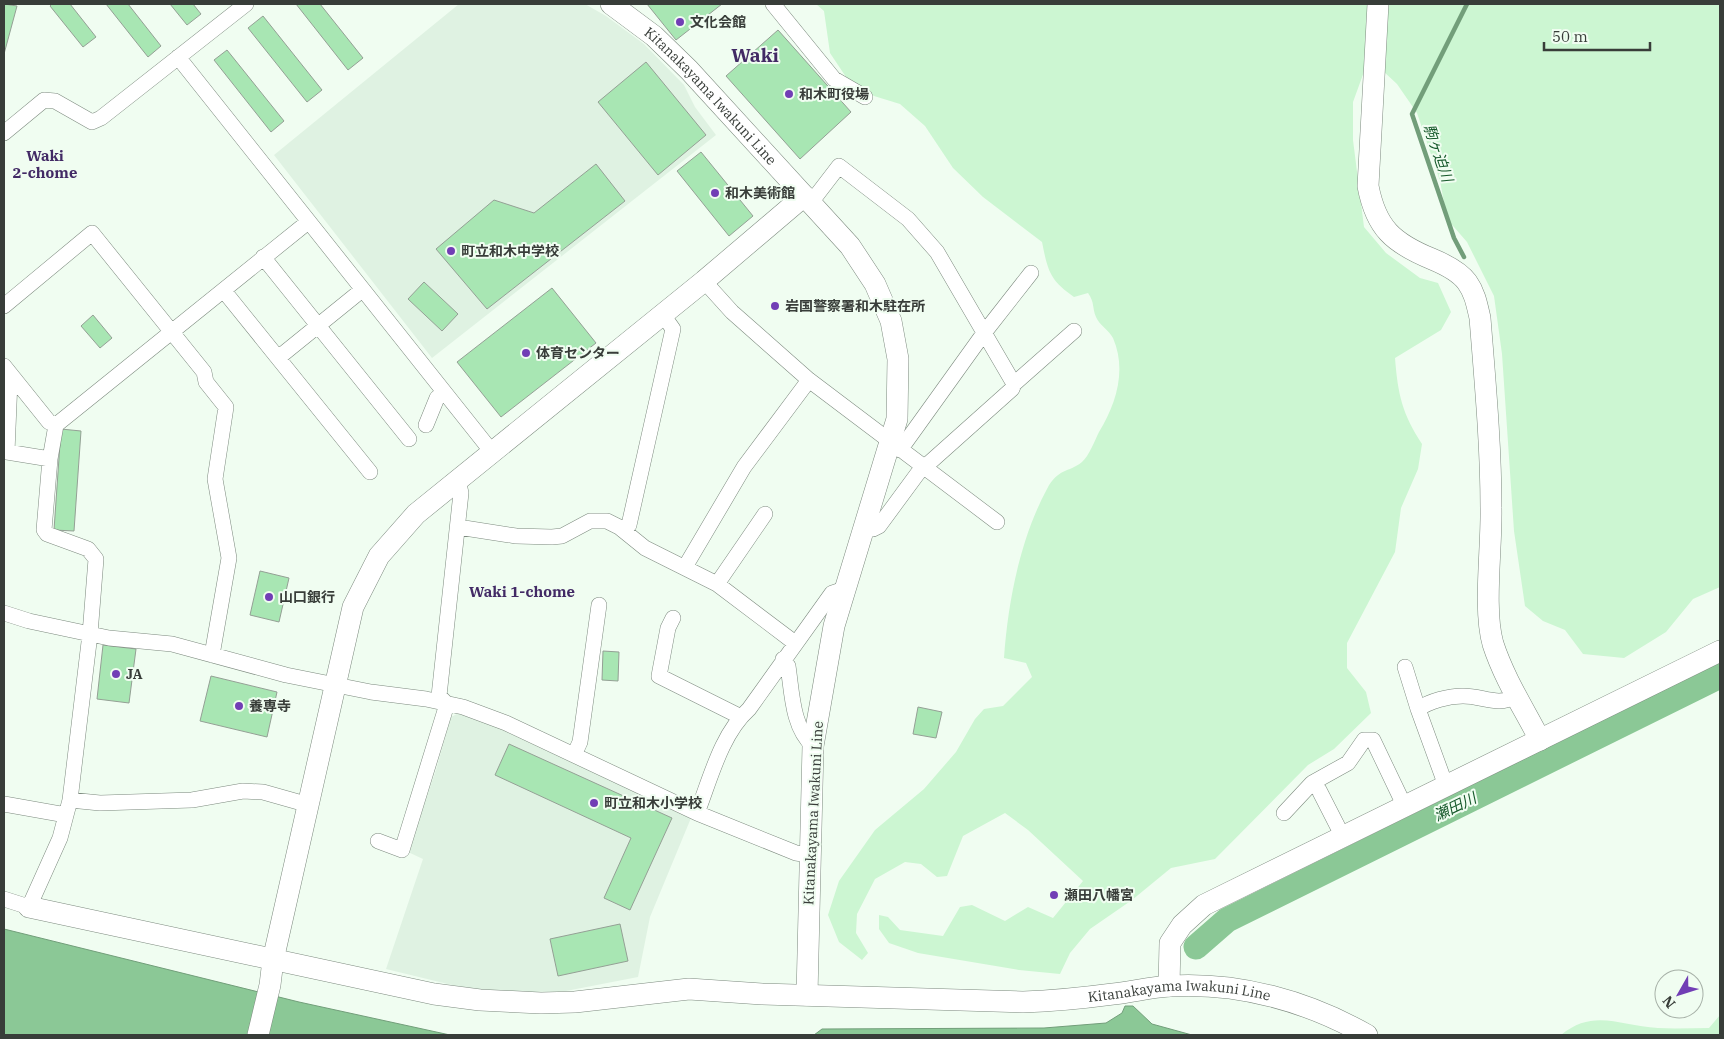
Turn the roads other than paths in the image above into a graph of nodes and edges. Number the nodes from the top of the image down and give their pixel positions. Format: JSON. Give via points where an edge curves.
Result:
{"nodes":[{"id":1,"x":246,"y":4,"type":"edge"},
{"id":2,"x":611,"y":4,"type":"edge"},
{"id":3,"x":773,"y":4,"type":"edge"},
{"id":4,"x":1378,"y":4,"type":"edge"},
{"id":5,"x":178,"y":57,"type":"junction"},
{"id":6,"x":865,"y":97,"type":"dead end"},
{"id":7,"x":4,"y":133,"type":"edge"},
{"id":8,"x":804,"y":196,"type":"junction"},
{"id":9,"x":308,"y":222,"type":"junction"},
{"id":10,"x":264,"y":258,"type":"junction"},
{"id":11,"x":1032,"y":273,"type":"dead end"},
{"id":12,"x":704,"y":282,"type":"junction"},
{"id":13,"x":224,"y":290,"type":"junction"},
{"id":14,"x":362,"y":290,"type":"junction"},
{"id":15,"x":4,"y":306,"type":"edge"},
{"id":16,"x":663,"y":315,"type":"junction"},
{"id":17,"x":320,"y":325,"type":"junction"},
{"id":18,"x":1074,"y":331,"type":"dead end"},
{"id":19,"x":172,"y":332,"type":"junction"},
{"id":20,"x":984,"y":333,"type":"junction"},
{"id":21,"x":278,"y":358,"type":"junction"},
{"id":22,"x":8,"y":372,"type":"edge"},
{"id":23,"x":809,"y":380,"type":"junction"},
{"id":24,"x":1014,"y":384,"type":"junction"},
{"id":25,"x":444,"y":392,"type":"junction"},
{"id":26,"x":56,"y":425,"type":"junction"},
{"id":27,"x":426,"y":425,"type":"dead end"},
{"id":28,"x":409,"y":439,"type":"dead end"},
{"id":29,"x":896,"y":447,"type":"junction"},
{"id":30,"x":492,"y":452,"type":"junction"},
{"id":31,"x":50,"y":459,"type":"junction"},
{"id":32,"x":924,"y":468,"type":"junction"},
{"id":33,"x":370,"y":472,"type":"dead end"},
{"id":34,"x":458,"y":480,"type":"junction"},
{"id":35,"x":765,"y":514,"type":"dead end"},
{"id":36,"x":996,"y":522,"type":"dead end"},
{"id":37,"x":458,"y":527,"type":"junction"},
{"id":38,"x":864,"y":528,"type":"junction"},
{"id":39,"x":624,"y":531,"type":"junction"},
{"id":40,"x":685,"y":568,"type":"junction"},
{"id":41,"x":717,"y":584,"type":"junction"},
{"id":42,"x":844,"y":589,"type":"junction"},
{"id":43,"x":599,"y":605,"type":"dead end"},
{"id":44,"x":4,"y":612,"type":"edge"},
{"id":45,"x":673,"y":618,"type":"dead end"},
{"id":46,"x":90,"y":634,"type":"junction"},
{"id":47,"x":795,"y":643,"type":"junction"},
{"id":48,"x":1720,"y":651,"type":"edge"},
{"id":49,"x":212,"y":655,"type":"junction"},
{"id":50,"x":783,"y":659,"type":"junction"},
{"id":51,"x":1405,"y":667,"type":"dead end"},
{"id":52,"x":336,"y":683,"type":"junction"},
{"id":53,"x":1517,"y":696,"type":"junction"},
{"id":54,"x":447,"y":704,"type":"junction"},
{"id":55,"x":1418,"y":709,"type":"junction"},
{"id":56,"x":741,"y":717,"type":"junction"},
{"id":57,"x":1540,"y":740,"type":"junction"},
{"id":58,"x":812,"y":746,"type":"junction"},
{"id":59,"x":574,"y":755,"type":"junction"},
{"id":60,"x":1312,"y":783,"type":"junction"},
{"id":61,"x":1446,"y":786,"type":"junction"},
{"id":62,"x":70,"y":800,"type":"junction"},
{"id":63,"x":4,"y":804,"type":"edge"},
{"id":64,"x":309,"y":805,"type":"junction"},
{"id":65,"x":1405,"y":806,"type":"junction"},
{"id":66,"x":697,"y":813,"type":"junction"},
{"id":67,"x":1284,"y":813,"type":"dead end"},
{"id":68,"x":66,"y":815,"type":"junction"},
{"id":69,"x":1343,"y":837,"type":"junction"},
{"id":70,"x":378,"y":841,"type":"dead end"},
{"id":71,"x":809,"y":855,"type":"junction"},
{"id":72,"x":4,"y":899,"type":"edge"},
{"id":73,"x":29,"y":907,"type":"junction"},
{"id":74,"x":273,"y":960,"type":"junction"},
{"id":75,"x":1169,"y":986,"type":"junction"},
{"id":76,"x":807,"y":994,"type":"junction"},
{"id":77,"x":258,"y":1035,"type":"edge"},
{"id":78,"x":1367,"y":1035,"type":"edge"}],
"edges":[{"from":1,"to":5,"type":"street"},
{"from":2,"to":8,"type":"street","name":"Kitanakayama Iwakuni Line","via":[[654,36],[682,63]]},
{"from":3,"to":6,"type":"street","via":[[834,79]]},
{"from":4,"to":53,"type":"street","via":[[1368,186],[1371,205],[1394,240],[1455,271],[1476,297],[1489,458],[1490,621],[1493,643]]},
{"from":5,"to":7,"type":"street","via":[[92,122],[55,101],[44,100]]},
{"from":5,"to":9,"type":"street"},
{"from":8,"to":12,"type":"street"},
{"from":8,"to":20,"type":"street","via":[[816,196],[839,166],[844,168],[908,219],[937,252]]},
{"from":8,"to":29,"type":"street","name":"Kitanakayama Iwakuni Line","via":[[850,246],[875,284],[891,321],[899,384]]},
{"from":9,"to":10,"type":"street"},
{"from":9,"to":14,"type":"street"},
{"from":10,"to":13,"type":"street"},
{"from":10,"to":17,"type":"street"},
{"from":11,"to":20,"type":"street"},
{"from":12,"to":16,"type":"street"},
{"from":12,"to":23,"type":"street","via":[[732,312]]},
{"from":13,"to":19,"type":"street"},
{"from":13,"to":21,"type":"street"},
{"from":14,"to":17,"type":"street"},
{"from":14,"to":25,"type":"street"},
{"from":15,"to":19,"type":"street","via":[[92,233]]},
{"from":16,"to":30,"type":"street"},
{"from":16,"to":39,"type":"street","via":[[673,329],[632,515]]},
{"from":17,"to":21,"type":"street"},
{"from":17,"to":28,"type":"street"},
{"from":18,"to":24,"type":"street"},
{"from":19,"to":26,"type":"street"},
{"from":19,"to":49,"type":"street","via":[[204,372],[206,382],[226,407],[215,478],[229,558]]},
{"from":20,"to":24,"type":"street"},
{"from":20,"to":29,"type":"street"},
{"from":21,"to":33,"type":"street"},
{"from":22,"to":26,"type":"street"},
{"from":22,"to":31,"type":"street","via":[[7,452]]},
{"from":23,"to":29,"type":"street"},
{"from":23,"to":40,"type":"street","via":[[744,467]]},
{"from":24,"to":32,"type":"street"},
{"from":25,"to":27,"type":"street","via":[[436,398]]},
{"from":25,"to":30,"type":"street"},
{"from":26,"to":31,"type":"street"},
{"from":29,"to":32,"type":"street"},
{"from":29,"to":38,"type":"street","name":"Kitanakayama Iwakuni Line"},
{"from":30,"to":34,"type":"street"},
{"from":31,"to":46,"type":"street","via":[[44,530],[88,549],[96,558]]},
{"from":32,"to":36,"type":"street"},
{"from":32,"to":38,"type":"street","via":[[879,526]]},
{"from":34,"to":37,"type":"street","via":[[461,492]]},
{"from":34,"to":52,"type":"street","via":[[416,514],[379,556],[354,607]]},
{"from":35,"to":41,"type":"street"},
{"from":37,"to":39,"type":"street","via":[[516,536],[552,537],[562,536],[590,521],[607,521]]},
{"from":37,"to":54,"type":"street","via":[[439,696]]},
{"from":38,"to":42,"type":"street","name":"Kitanakayama Iwakuni Line"},
{"from":39,"to":40,"type":"street","via":[[645,548]]},
{"from":40,"to":41,"type":"street"},
{"from":41,"to":47,"type":"street"},
{"from":42,"to":47,"type":"street","via":[[832,593]]},
{"from":42,"to":58,"type":"street","name":"Kitanakayama Iwakuni Line","via":[[832,635]]},
{"from":43,"to":59,"type":"street","via":[[580,742]]},
{"from":44,"to":46,"type":"street","via":[[29,621]]},
{"from":45,"to":56,"type":"street","via":[[668,628],[659,676]]},
{"from":46,"to":49,"type":"street","via":[[172,644]]},
{"from":46,"to":62,"type":"street"},
{"from":47,"to":50,"type":"street"},
{"from":48,"to":57,"type":"street"},
{"from":49,"to":52,"type":"street","via":[[286,676]]},
{"from":50,"to":56,"type":"street"},
{"from":50,"to":58,"type":"street","via":[[788,666],[797,721],[803,737]]},
{"from":51,"to":55,"type":"street"},
{"from":52,"to":54,"type":"street"},
{"from":52,"to":64,"type":"street"},
{"from":53,"to":55,"type":"street","via":[[1497,703],[1464,696],[1428,702]]},
{"from":53,"to":57,"type":"street"},
{"from":54,"to":59,"type":"street","via":[[506,723]]},
{"from":54,"to":70,"type":"street","via":[[402,850]]},
{"from":55,"to":61,"type":"street"},
{"from":56,"to":66,"type":"street","via":[[726,742]]},
{"from":57,"to":61,"type":"street"},
{"from":58,"to":71,"type":"street","name":"Kitanakayama Iwakuni Line"},
{"from":59,"to":66,"type":"street"},
{"from":60,"to":65,"type":"street","via":[[1348,764],[1364,740],[1373,740]]},
{"from":60,"to":67,"type":"street"},
{"from":60,"to":69,"type":"street","via":[[1319,790]]},
{"from":61,"to":65,"type":"street"},
{"from":62,"to":64,"type":"street","via":[[100,803],[183,801],[243,791],[263,792]]},
{"from":62,"to":68,"type":"street"},
{"from":63,"to":68,"type":"street"},
{"from":64,"to":74,"type":"street"},
{"from":65,"to":69,"type":"street"},
{"from":66,"to":71,"type":"street","via":[[796,853]]},
{"from":68,"to":73,"type":"street","via":[[60,838]]},
{"from":69,"to":75,"type":"street","via":[[1204,905],[1182,925],[1170,943]]},
{"from":71,"to":76,"type":"street","name":"Kitanakayama Iwakuni Line"},
{"from":72,"to":73,"type":"street"},
{"from":73,"to":74,"type":"street"},
{"from":74,"to":76,"type":"street","via":[[434,994],[480,1000],[575,1002],[689,989]]},
{"from":74,"to":77,"type":"street"},
{"from":75,"to":76,"type":"street","name":"Kitanakayama Iwakuni Line","via":[[1056,1001],[1022,1002]]},
{"from":75,"to":78,"type":"street","name":"Kitanakayama Iwakuni Line","via":[[1238,990],[1286,999]]}]}
